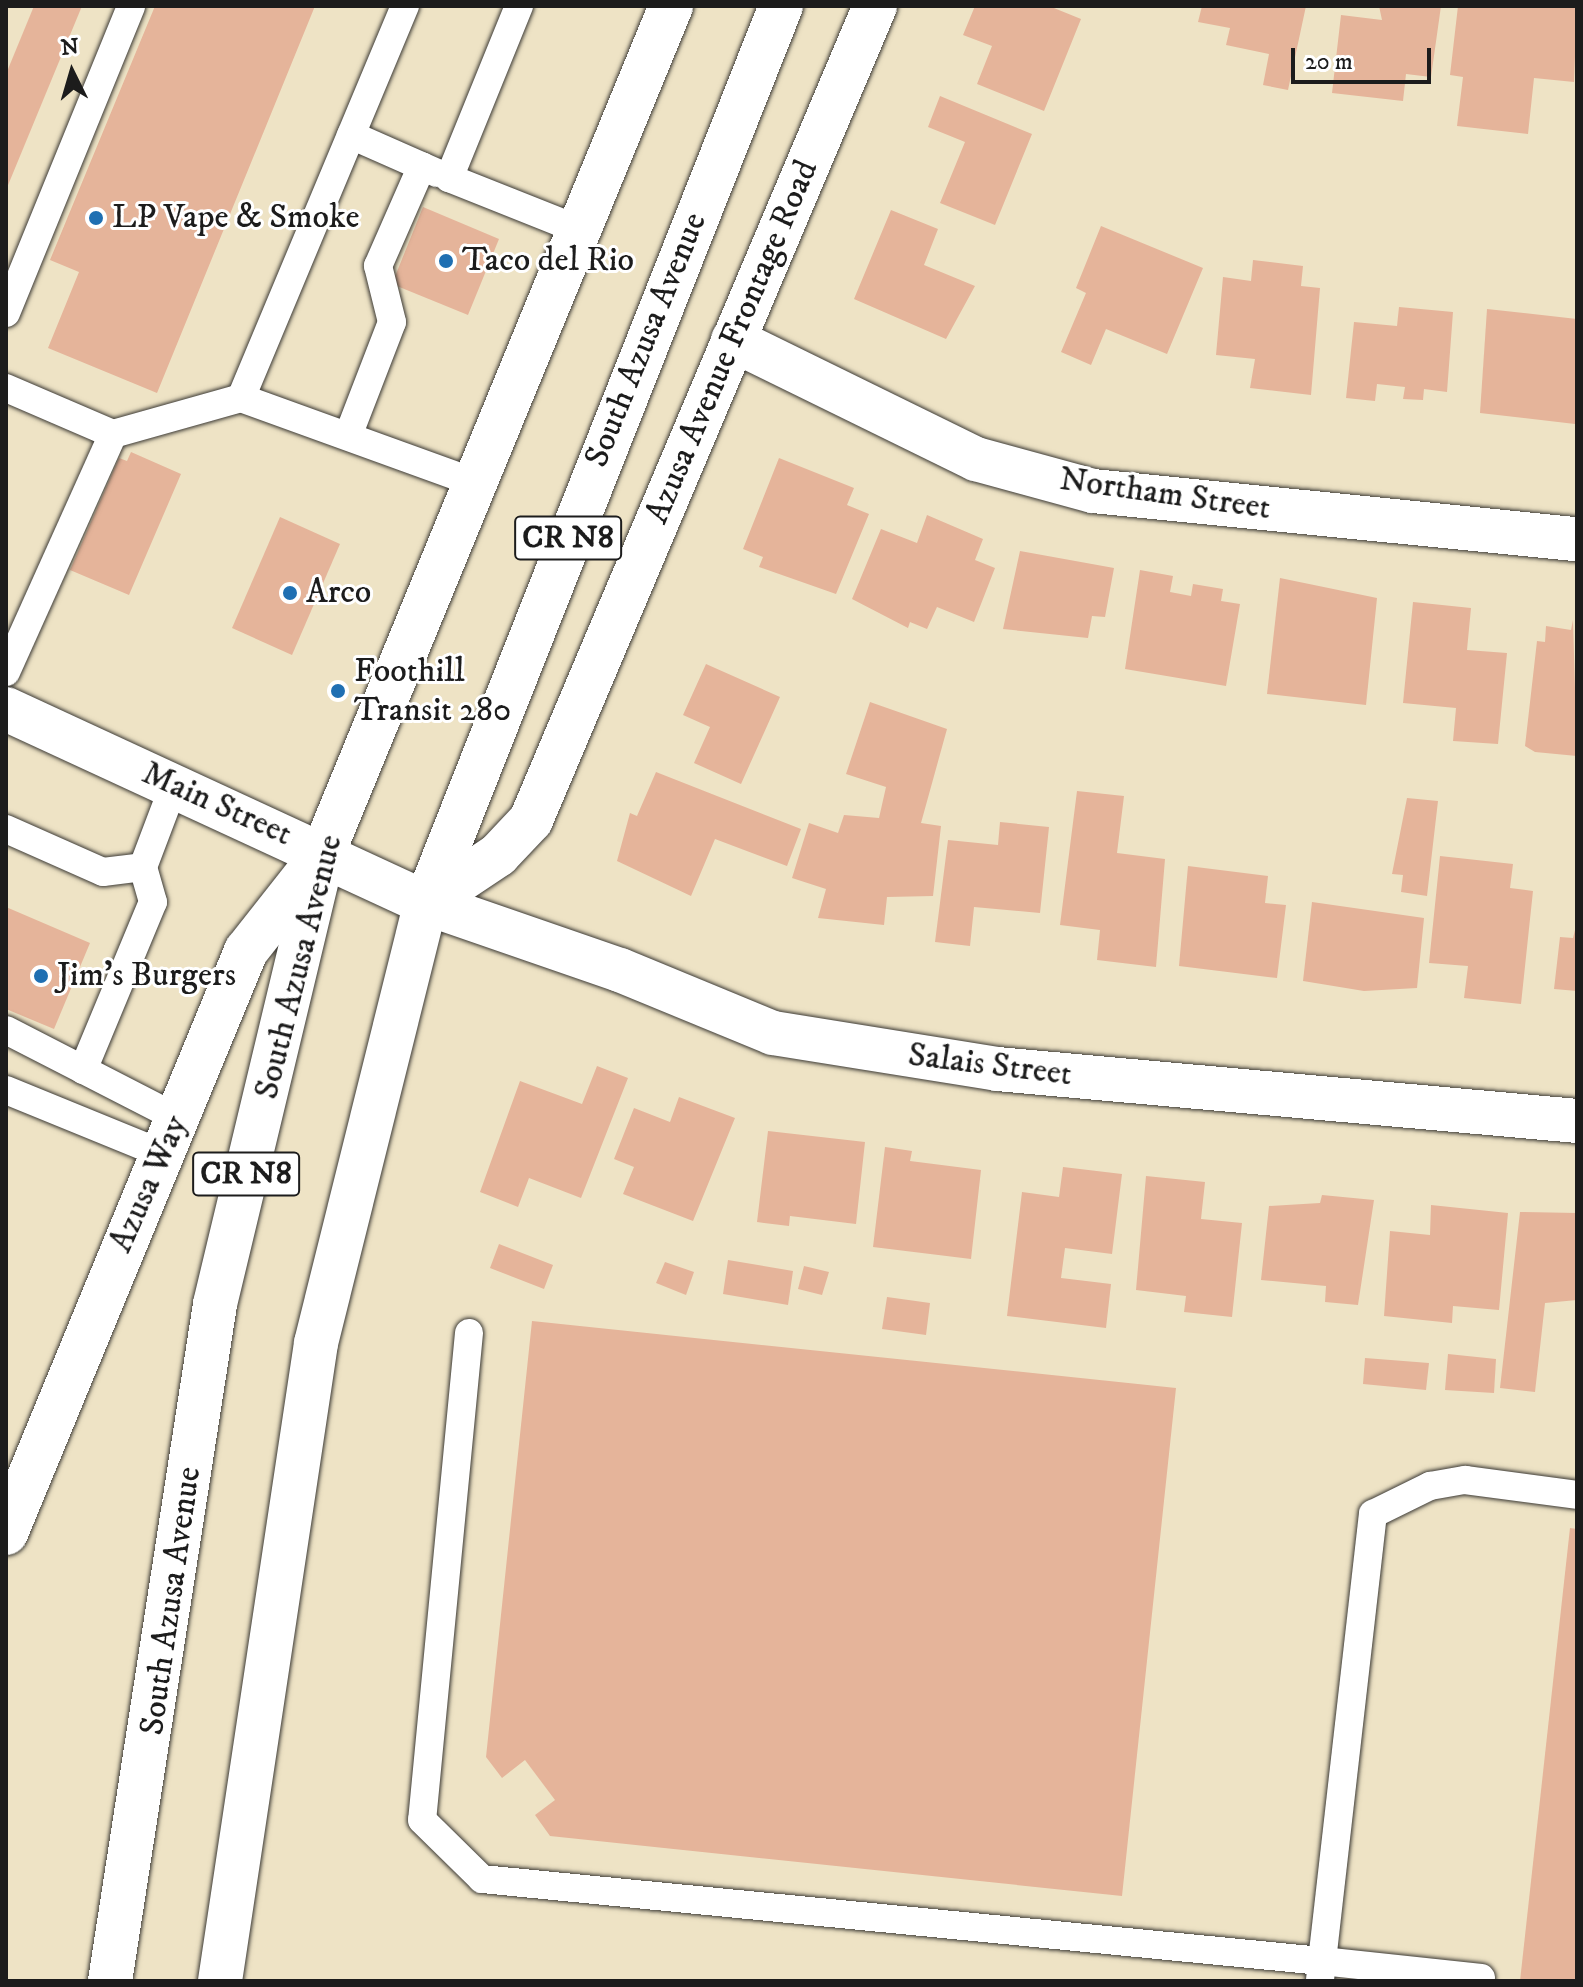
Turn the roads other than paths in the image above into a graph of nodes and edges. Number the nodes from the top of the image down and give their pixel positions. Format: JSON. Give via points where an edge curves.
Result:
{"nodes":[{"id":1,"x":131,"y":6,"type":"edge"},
{"id":2,"x":405,"y":6,"type":"edge"},
{"id":3,"x":519,"y":6,"type":"edge"},
{"id":4,"x":671,"y":6,"type":"edge"},
{"id":5,"x":781,"y":6,"type":"edge"},
{"id":6,"x":875,"y":6,"type":"edge"},
{"id":7,"x":351,"y":135,"type":"junction"},
{"id":8,"x":422,"y":166,"type":"junction"},
{"id":9,"x":449,"y":178,"type":"junction"},
{"id":10,"x":582,"y":231,"type":"junction"},
{"id":11,"x":6,"y":313,"type":"edge"},
{"id":12,"x":733,"y":340,"type":"junction"},
{"id":13,"x":6,"y":388,"type":"edge"},
{"id":14,"x":241,"y":398,"type":"junction"},
{"id":15,"x":113,"y":434,"type":"junction"},
{"id":16,"x":348,"y":436,"type":"junction"},
{"id":17,"x":478,"y":484,"type":"junction"},
{"id":18,"x":1577,"y":539,"type":"edge"},
{"id":19,"x":6,"y":672,"type":"edge"},
{"id":20,"x":6,"y":709,"type":"edge"},
{"id":21,"x":174,"y":785,"type":"junction"},
{"id":22,"x":6,"y":829,"type":"edge"},
{"id":23,"x":323,"y":853,"type":"junction"},
{"id":24,"x":143,"y":867,"type":"junction"},
{"id":25,"x":426,"y":903,"type":"junction"},
{"id":26,"x":6,"y":1030,"type":"edge"},
{"id":27,"x":83,"y":1070,"type":"junction"},
{"id":28,"x":6,"y":1090,"type":"edge"},
{"id":29,"x":1577,"y":1121,"type":"edge"},
{"id":30,"x":168,"y":1136,"type":"junction"},
{"id":31,"x":469,"y":1333,"type":"dead end"},
{"id":32,"x":1577,"y":1495,"type":"edge"},
{"id":33,"x":6,"y":1533,"type":"edge"},
{"id":34,"x":1321,"y":1971,"type":"edge"},
{"id":35,"x":1481,"y":1978,"type":"dead end"},
{"id":36,"x":110,"y":1981,"type":"edge"},
{"id":37,"x":220,"y":1981,"type":"edge"}],
"edges":[{"from":1,"to":11,"type":"lane"},
{"from":2,"to":7,"type":"lane"},
{"from":3,"to":9,"type":"lane"},
{"from":4,"to":10,"type":"main road","name":"South Azusa Avenue","number":"CR N8"},
{"from":5,"to":25,"type":"main road","name":"South Azusa Avenue","number":"CR N8"},
{"from":6,"to":12,"type":"main road","name":"Azusa Avenue Frontage Road"},
{"from":7,"to":8,"type":"lane"},
{"from":7,"to":14,"type":"lane"},
{"from":8,"to":9,"type":"lane"},
{"from":8,"to":16,"type":"lane","via":[[378,266],[392,322]]},
{"from":9,"to":10,"type":"lane"},
{"from":10,"to":17,"type":"main road","name":"South Azusa Avenue","number":"CR N8"},
{"from":12,"to":18,"type":"main road","name":"Northam Street","via":[[976,459],[1093,491]]},
{"from":12,"to":25,"type":"main road","name":"Azusa Avenue Frontage Road","via":[[531,820],[498,855]]},
{"from":13,"to":15,"type":"lane"},
{"from":14,"to":15,"type":"lane"},
{"from":14,"to":16,"type":"lane"},
{"from":15,"to":19,"type":"lane"},
{"from":16,"to":17,"type":"lane"},
{"from":17,"to":23,"type":"main road","name":"South Azusa Avenue","number":"CR N8"},
{"from":20,"to":21,"type":"main road","name":"Main Street"},
{"from":21,"to":23,"type":"main road","name":"Main Street"},
{"from":21,"to":24,"type":"lane"},
{"from":22,"to":24,"type":"lane","via":[[103,872]]},
{"from":23,"to":25,"type":"main road","name":"Main Street"},
{"from":23,"to":30,"type":"main road","name":"Azusa Way","via":[[246,951]]},
{"from":23,"to":36,"type":"main road","name":"South Azusa Avenue","number":"CR N8","via":[[215,1304]]},
{"from":24,"to":27,"type":"lane","via":[[153,902]]},
{"from":25,"to":29,"type":"main road","name":"Salais Street","via":[[620,970],[773,1033],[952,1062]]},
{"from":25,"to":37,"type":"main road","name":"South Azusa Avenue","number":"CR N8","via":[[316,1343]]},
{"from":26,"to":27,"type":"lane"},
{"from":27,"to":30,"type":"lane"},
{"from":28,"to":30,"type":"lane"},
{"from":30,"to":33,"type":"main road","name":"Azusa Way"},
{"from":31,"to":34,"type":"lane","via":[[422,1820],[482,1879]]},
{"from":32,"to":34,"type":"lane","via":[[1465,1480],[1430,1486],[1373,1514]]},
{"from":34,"to":35,"type":"lane"}]}
